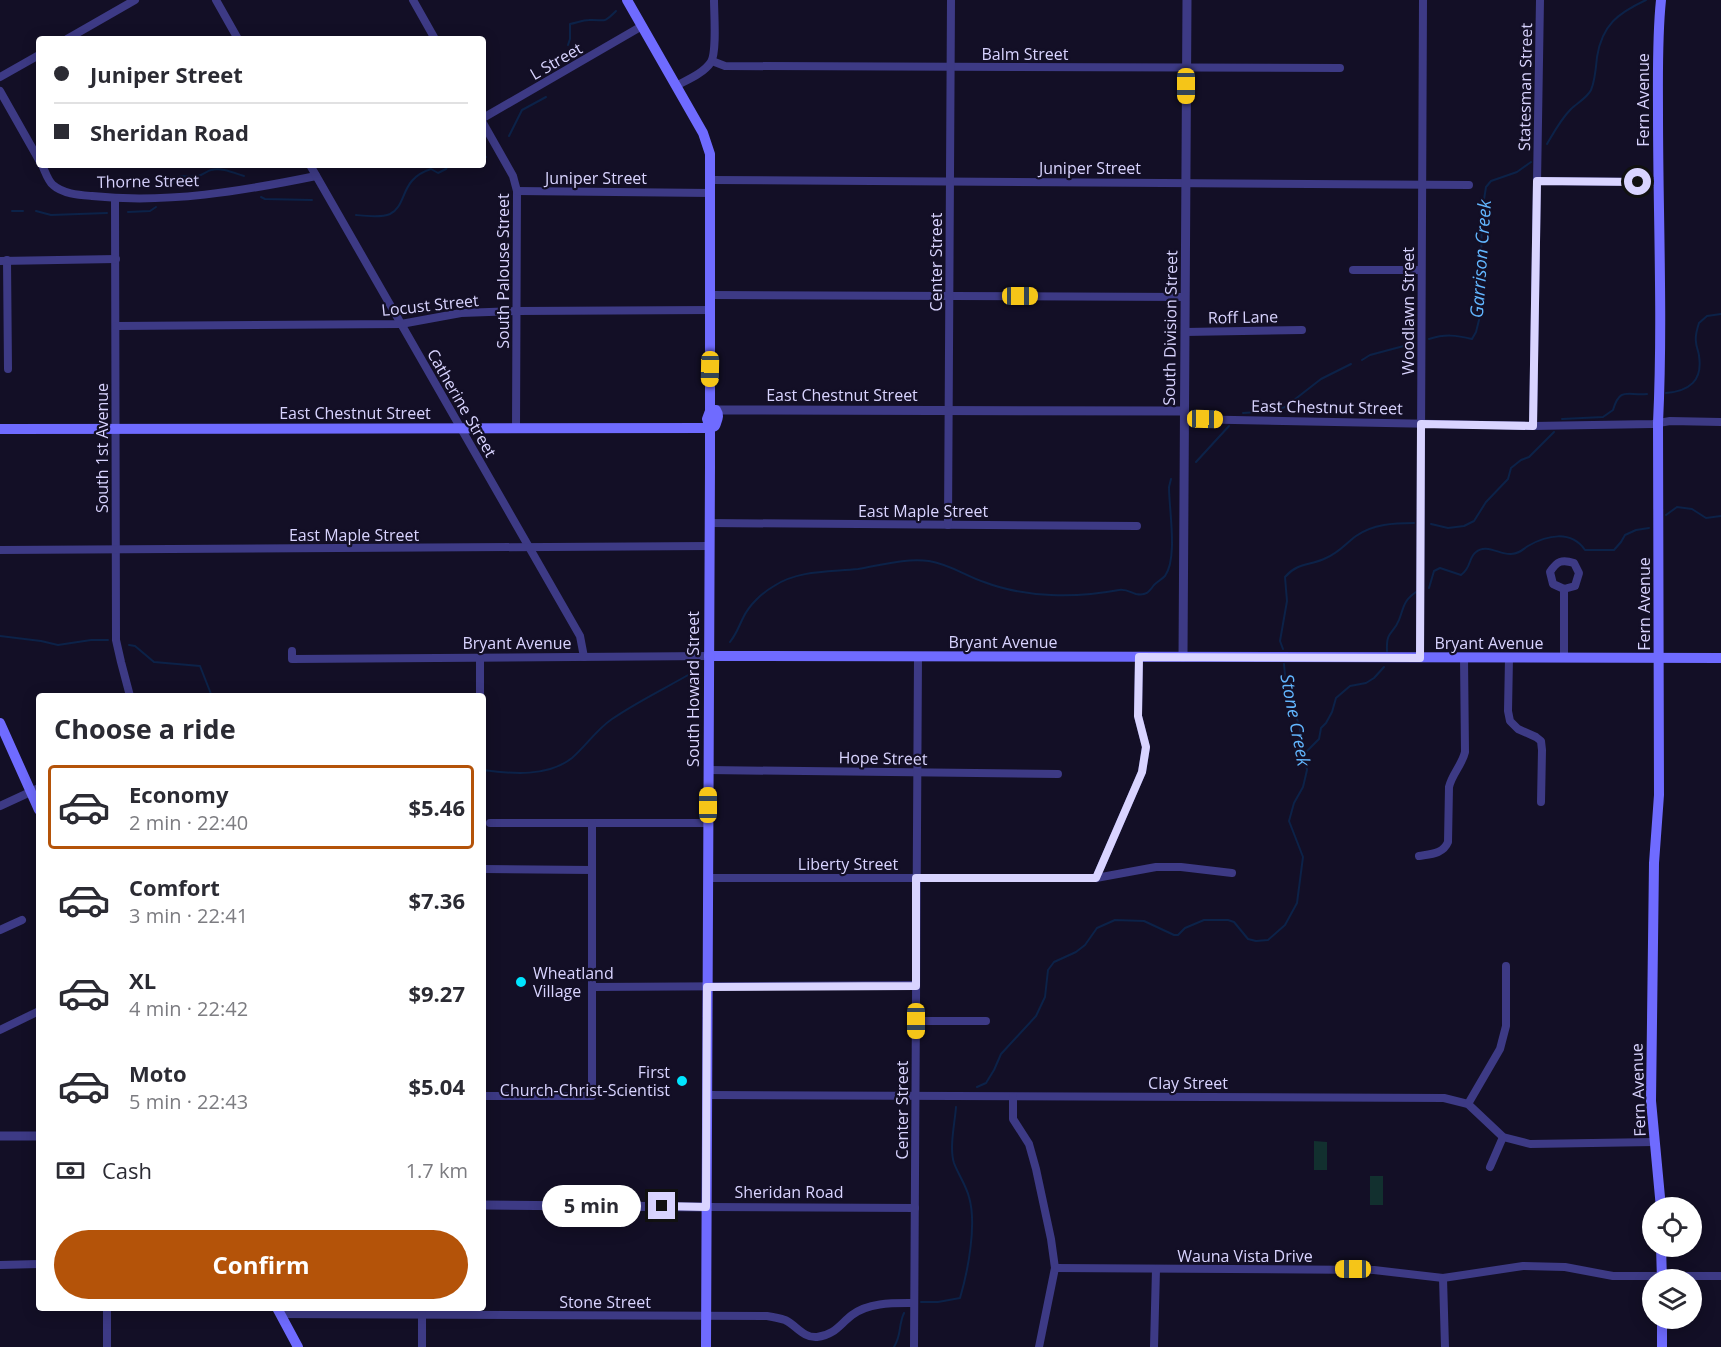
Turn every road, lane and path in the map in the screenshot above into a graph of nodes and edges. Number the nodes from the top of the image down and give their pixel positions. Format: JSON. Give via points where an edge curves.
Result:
{"nodes":[{"id":1,"x":135,"y":0,"type":"edge"},
{"id":2,"x":216,"y":0,"type":"edge"},
{"id":3,"x":412,"y":0,"type":"edge"},
{"id":4,"x":627,"y":0,"type":"edge"},
{"id":5,"x":714,"y":0,"type":"edge"},
{"id":6,"x":951,"y":0,"type":"edge"},
{"id":7,"x":1187,"y":0,"type":"edge"},
{"id":8,"x":1423,"y":0,"type":"edge"},
{"id":9,"x":1540,"y":0,"type":"edge"},
{"id":10,"x":1661,"y":0,"type":"edge"},
{"id":11,"x":642,"y":27,"type":"junction"},
{"id":12,"x":72,"y":36,"type":"edge"},
{"id":13,"x":236,"y":36,"type":"edge"},
{"id":14,"x":433,"y":36,"type":"edge"},
{"id":15,"x":36,"y":57,"type":"edge"},
{"id":16,"x":712,"y":61,"type":"junction"},
{"id":17,"x":950,"y":67,"type":"junction"},
{"id":18,"x":1186,"y":67,"type":"junction"},
{"id":19,"x":1340,"y":68,"type":"dead end"},
{"id":20,"x":0,"y":77,"type":"edge"},
{"id":21,"x":676,"y":86,"type":"junction"},
{"id":22,"x":0,"y":91,"type":"edge"},
{"id":23,"x":486,"y":116,"type":"edge"},
{"id":24,"x":486,"y":128,"type":"edge"},
{"id":25,"x":36,"y":155,"type":"edge"},
{"id":26,"x":44,"y":168,"type":"edge"},
{"id":27,"x":312,"y":168,"type":"edge"},
{"id":28,"x":316,"y":176,"type":"junction"},
{"id":29,"x":711,"y":180,"type":"junction"},
{"id":30,"x":1537,"y":181,"type":"junction"},
{"id":31,"x":950,"y":182,"type":"junction"},
{"id":32,"x":1658,"y":182,"type":"junction"},
{"id":33,"x":1185,"y":183,"type":"junction"},
{"id":34,"x":1422,"y":185,"type":"junction"},
{"id":35,"x":1469,"y":185,"type":"dead end"},
{"id":36,"x":517,"y":192,"type":"junction"},
{"id":37,"x":711,"y":192,"type":"junction"},
{"id":38,"x":115,"y":198,"type":"junction"},
{"id":39,"x":116,"y":259,"type":"junction"},
{"id":40,"x":4,"y":260,"type":"edge"},
{"id":41,"x":1353,"y":270,"type":"dead end"},
{"id":42,"x":1421,"y":270,"type":"junction"},
{"id":43,"x":711,"y":295,"type":"junction"},
{"id":44,"x":949,"y":296,"type":"junction"},
{"id":45,"x":1185,"y":297,"type":"junction"},
{"id":46,"x":711,"y":310,"type":"junction"},
{"id":47,"x":517,"y":311,"type":"junction"},
{"id":48,"x":401,"y":324,"type":"junction"},
{"id":49,"x":116,"y":326,"type":"junction"},
{"id":50,"x":1302,"y":330,"type":"dead end"},
{"id":51,"x":1185,"y":332,"type":"junction"},
{"id":52,"x":8,"y":369,"type":"dead end"},
{"id":53,"x":713,"y":410,"type":"junction"},
{"id":54,"x":948,"y":411,"type":"junction"},
{"id":55,"x":1184,"y":415,"type":"junction"},
{"id":56,"x":1721,"y":422,"type":"edge"},
{"id":57,"x":1658,"y":423,"type":"junction"},
{"id":58,"x":1421,"y":424,"type":"junction"},
{"id":59,"x":1533,"y":426,"type":"junction"},
{"id":60,"x":459,"y":428,"type":"junction"},
{"id":61,"x":516,"y":428,"type":"junction"},
{"id":62,"x":710,"y":428,"type":"junction"},
{"id":63,"x":0,"y":429,"type":"edge"},
{"id":64,"x":116,"y":429,"type":"junction"},
{"id":65,"x":709,"y":523,"type":"junction"},
{"id":66,"x":948,"y":525,"type":"junction"},
{"id":67,"x":1137,"y":526,"type":"dead end"},
{"id":68,"x":709,"y":546,"type":"junction"},
{"id":69,"x":528,"y":547,"type":"junction"},
{"id":70,"x":116,"y":549,"type":"junction"},
{"id":71,"x":0,"y":550,"type":"edge"},
{"id":72,"x":1564,"y":589,"type":"dead end"},
{"id":73,"x":292,"y":651,"type":"dead end"},
{"id":74,"x":708,"y":656,"type":"junction"},
{"id":75,"x":584,"y":657,"type":"junction"},
{"id":76,"x":918,"y":657,"type":"junction"},
{"id":77,"x":1139,"y":657,"type":"junction"},
{"id":78,"x":1183,"y":657,"type":"junction"},
{"id":79,"x":480,"y":658,"type":"junction"},
{"id":80,"x":1420,"y":658,"type":"junction"},
{"id":81,"x":1464,"y":658,"type":"junction"},
{"id":82,"x":1509,"y":658,"type":"junction"},
{"id":83,"x":1564,"y":658,"type":"junction"},
{"id":84,"x":1659,"y":658,"type":"junction"},
{"id":85,"x":1721,"y":658,"type":"edge"},
{"id":86,"x":129,"y":693,"type":"edge"},
{"id":87,"x":480,"y":693,"type":"edge"},
{"id":88,"x":0,"y":723,"type":"edge"},
{"id":89,"x":708,"y":770,"type":"junction"},
{"id":90,"x":917,"y":772,"type":"junction"},
{"id":91,"x":1058,"y":774,"type":"dead end"},
{"id":92,"x":35,"y":790,"type":"edge"},
{"id":93,"x":1541,"y":802,"type":"dead end"},
{"id":94,"x":0,"y":806,"type":"edge"},
{"id":95,"x":490,"y":823,"type":"dead end"},
{"id":96,"x":708,"y":823,"type":"junction"},
{"id":97,"x":592,"y":824,"type":"junction"},
{"id":98,"x":1419,"y":856,"type":"dead end"},
{"id":99,"x":486,"y":869,"type":"edge"},
{"id":100,"x":592,"y":870,"type":"junction"},
{"id":101,"x":1232,"y":873,"type":"dead end"},
{"id":102,"x":708,"y":878,"type":"junction"},
{"id":103,"x":916,"y":878,"type":"junction"},
{"id":104,"x":1096,"y":878,"type":"junction"},
{"id":105,"x":22,"y":920,"type":"dead end"},
{"id":106,"x":0,"y":930,"type":"edge"},
{"id":107,"x":1506,"y":966,"type":"dead end"},
{"id":108,"x":916,"y":986,"type":"junction"},
{"id":109,"x":592,"y":987,"type":"junction"},
{"id":110,"x":707,"y":987,"type":"junction"},
{"id":111,"x":36,"y":1012,"type":"edge"},
{"id":112,"x":916,"y":1021,"type":"junction"},
{"id":113,"x":986,"y":1021,"type":"dead end"},
{"id":114,"x":0,"y":1030,"type":"edge"},
{"id":115,"x":707,"y":1095,"type":"junction"},
{"id":116,"x":486,"y":1096,"type":"edge"},
{"id":117,"x":915,"y":1096,"type":"junction"},
{"id":118,"x":1013,"y":1097,"type":"junction"},
{"id":119,"x":1468,"y":1104,"type":"junction"},
{"id":120,"x":0,"y":1136,"type":"edge"},
{"id":121,"x":36,"y":1136,"type":"edge"},
{"id":122,"x":1503,"y":1137,"type":"junction"},
{"id":123,"x":1654,"y":1142,"type":"junction"},
{"id":124,"x":1490,"y":1167,"type":"dead end"},
{"id":125,"x":1659,"y":1197,"type":"edge"},
{"id":126,"x":486,"y":1205,"type":"edge"},
{"id":127,"x":706,"y":1207,"type":"junction"},
{"id":128,"x":915,"y":1208,"type":"junction"},
{"id":129,"x":36,"y":1264,"type":"edge"},
{"id":130,"x":0,"y":1265,"type":"edge"},
{"id":131,"x":1055,"y":1268,"type":"junction"},
{"id":132,"x":1156,"y":1269,"type":"junction"},
{"id":133,"x":1721,"y":1276,"type":"edge"},
{"id":134,"x":1642,"y":1277,"type":"edge"},
{"id":135,"x":1702,"y":1277,"type":"edge"},
{"id":136,"x":1443,"y":1278,"type":"junction"},
{"id":137,"x":914,"y":1303,"type":"junction"},
{"id":138,"x":107,"y":1311,"type":"edge"},
{"id":139,"x":279,"y":1311,"type":"edge"},
{"id":140,"x":422,"y":1314,"type":"junction"},
{"id":141,"x":706,"y":1316,"type":"junction"},
{"id":142,"x":1662,"y":1329,"type":"edge"},
{"id":143,"x":107,"y":1347,"type":"edge"},
{"id":144,"x":298,"y":1347,"type":"edge"},
{"id":145,"x":422,"y":1347,"type":"edge"},
{"id":146,"x":706,"y":1347,"type":"edge"},
{"id":147,"x":914,"y":1347,"type":"edge"},
{"id":148,"x":1039,"y":1347,"type":"edge"},
{"id":149,"x":1154,"y":1347,"type":"edge"},
{"id":150,"x":1445,"y":1347,"type":"edge"},
{"id":151,"x":1662,"y":1347,"type":"edge"}],
"edges":[{"from":1,"to":12,"type":"street"},
{"from":2,"to":13,"type":"street"},
{"from":3,"to":14,"type":"street"},
{"from":4,"to":11,"type":"main road"},
{"from":5,"to":16,"type":"street"},
{"from":6,"to":17,"type":"street","name":"Center Street"},
{"from":7,"to":18,"type":"street","name":"South Division Street"},
{"from":8,"to":34,"type":"street","name":"Woodlawn Street"},
{"from":9,"to":30,"type":"street","name":"Statesman Street"},
{"from":10,"to":32,"type":"main road","name":"Fern Avenue"},
{"from":11,"to":21,"type":"main road"},
{"from":11,"to":23,"type":"street","name":"L Street"},
{"from":15,"to":20,"type":"street"},
{"from":16,"to":17,"type":"street","name":"Balm Street","via":[[725,66]]},
{"from":16,"to":21,"type":"street"},
{"from":17,"to":18,"type":"street","name":"Balm Street"},
{"from":17,"to":31,"type":"street","name":"Center Street"},
{"from":18,"to":19,"type":"street","name":"Balm Street"},
{"from":18,"to":33,"type":"street","name":"South Division Street"},
{"from":21,"to":29,"type":"main road","via":[[703,133],[710,154]]},
{"from":22,"to":25,"type":"street"},
{"from":24,"to":36,"type":"street","name":"South Palouse Street","via":[[513,176]]},
{"from":26,"to":38,"type":"street","name":"Thorne Street","via":[[53,185],[72,194]]},
{"from":27,"to":28,"type":"street","name":"Catherine Street"},
{"from":28,"to":38,"type":"street","name":"Thorne Street","via":[[210,193]]},
{"from":28,"to":48,"type":"street","name":"Catherine Street"},
{"from":29,"to":31,"type":"street","name":"Juniper Street"},
{"from":29,"to":37,"type":"main road"},
{"from":30,"to":32,"type":"street"},
{"from":30,"to":59,"type":"street","name":"Statesman Street"},
{"from":31,"to":33,"type":"street","name":"Juniper Street"},
{"from":31,"to":44,"type":"street","name":"Center Street"},
{"from":32,"to":57,"type":"main road","name":"Fern Avenue"},
{"from":33,"to":34,"type":"street","name":"Juniper Street"},
{"from":33,"to":45,"type":"street","name":"South Division Street"},
{"from":34,"to":35,"type":"street","name":"Juniper Street"},
{"from":34,"to":42,"type":"street","name":"Woodlawn Street"},
{"from":36,"to":37,"type":"street","name":"Juniper Street"},
{"from":36,"to":47,"type":"street","name":"South Palouse Street"},
{"from":37,"to":43,"type":"main road"},
{"from":38,"to":39,"type":"street","name":"South 1st Avenue"},
{"from":39,"to":40,"type":"street"},
{"from":39,"to":49,"type":"street","name":"South 1st Avenue"},
{"from":40,"to":52,"type":"street"},
{"from":41,"to":42,"type":"street"},
{"from":42,"to":58,"type":"street","name":"Woodlawn Street"},
{"from":43,"to":44,"type":"street"},
{"from":43,"to":46,"type":"main road"},
{"from":44,"to":45,"type":"street"},
{"from":44,"to":54,"type":"street","name":"Center Street"},
{"from":45,"to":51,"type":"street","name":"South Division Street"},
{"from":46,"to":47,"type":"street","name":"Locust Street"},
{"from":46,"to":53,"type":"main road"},
{"from":47,"to":48,"type":"street","name":"Locust Street","via":[[461,313]]},
{"from":47,"to":61,"type":"street","name":"South Palouse Street"},
{"from":48,"to":49,"type":"street","name":"Locust Street"},
{"from":48,"to":60,"type":"street","name":"Catherine Street"},
{"from":49,"to":64,"type":"street","name":"South 1st Avenue"},
{"from":50,"to":51,"type":"street","name":"Roff Lane"},
{"from":51,"to":55,"type":"street","name":"South Division Street"},
{"from":53,"to":54,"type":"street","name":"East Chestnut Street"},
{"from":53,"to":62,"type":"main road","name":"South Howard Street","via":[[718,417]]},
{"from":54,"to":55,"type":"street","name":"East Chestnut Street"},
{"from":54,"to":66,"type":"street","name":"Center Street"},
{"from":55,"to":58,"type":"street","name":"East Chestnut Street"},
{"from":55,"to":78,"type":"street","name":"South Division Street"},
{"from":56,"to":57,"type":"street","name":"East Chestnut Street"},
{"from":57,"to":59,"type":"street","name":"East Chestnut Street"},
{"from":57,"to":84,"type":"main road","name":"Fern Avenue"},
{"from":58,"to":59,"type":"street","name":"East Chestnut Street"},
{"from":58,"to":80,"type":"street","name":"Woodlawn Street"},
{"from":60,"to":61,"type":"main road","name":"East Chestnut Street"},
{"from":60,"to":64,"type":"main road","name":"East Chestnut Street"},
{"from":60,"to":69,"type":"street","name":"Catherine Street"},
{"from":61,"to":62,"type":"main road","name":"East Chestnut Street"},
{"from":62,"to":65,"type":"main road","name":"South Howard Street"},
{"from":63,"to":64,"type":"main road","name":"East Chestnut Street"},
{"from":64,"to":70,"type":"street","name":"South 1st Avenue"},
{"from":65,"to":66,"type":"street","name":"East Maple Street"},
{"from":65,"to":68,"type":"main road","name":"South Howard Street"},
{"from":66,"to":67,"type":"street","name":"East Maple Street"},
{"from":68,"to":69,"type":"street","name":"East Maple Street"},
{"from":68,"to":74,"type":"main road","name":"South Howard Street"},
{"from":69,"to":70,"type":"street","name":"East Maple Street"},
{"from":69,"to":75,"type":"street","name":"Catherine Street","via":[[580,636]]},
{"from":70,"to":71,"type":"street","name":"East Maple Street"},
{"from":70,"to":86,"type":"street","name":"South 1st Avenue","via":[[116,640]]},
{"from":72,"to":83,"type":"street"},
{"from":73,"to":79,"type":"street","name":"Bryant Avenue","via":[[292,659]]},
{"from":74,"to":75,"type":"street","name":"Bryant Avenue"},
{"from":74,"to":76,"type":"main road","name":"Bryant Avenue"},
{"from":74,"to":89,"type":"main road","name":"South Howard Street"},
{"from":75,"to":79,"type":"street","name":"Bryant Avenue"},
{"from":76,"to":77,"type":"main road","name":"Bryant Avenue"},
{"from":76,"to":90,"type":"street","name":"Center Street"},
{"from":77,"to":78,"type":"main road","name":"Bryant Avenue"},
{"from":77,"to":104,"type":"street","via":[[1138,716],[1146,747],[1142,772]]},
{"from":78,"to":80,"type":"main road","name":"Bryant Avenue"},
{"from":79,"to":87,"type":"street"},
{"from":80,"to":81,"type":"main road","name":"Bryant Avenue"},
{"from":81,"to":82,"type":"main road","name":"Bryant Avenue"},
{"from":81,"to":98,"type":"street","via":[[1465,752],[1449,787],[1448,842],[1441,852]]},
{"from":82,"to":83,"type":"main road","name":"Bryant Avenue"},
{"from":82,"to":93,"type":"street","via":[[1510,721],[1541,741]]},
{"from":83,"to":84,"type":"main road","name":"Bryant Avenue"},
{"from":84,"to":85,"type":"main road","name":"Bryant Avenue"},
{"from":84,"to":123,"type":"main road","name":"Fern Avenue","via":[[1651,1101]]},
{"from":88,"to":92,"type":"main road"},
{"from":89,"to":90,"type":"street","name":"Hope Street"},
{"from":89,"to":96,"type":"main road","name":"South Howard Street"},
{"from":90,"to":91,"type":"street","name":"Hope Street"},
{"from":90,"to":103,"type":"street","name":"Center Street"},
{"from":92,"to":94,"type":"street"},
{"from":95,"to":97,"type":"street"},
{"from":96,"to":97,"type":"street"},
{"from":96,"to":102,"type":"main road","name":"South Howard Street"},
{"from":97,"to":100,"type":"street"},
{"from":99,"to":100,"type":"street"},
{"from":100,"to":109,"type":"street"},
{"from":101,"to":104,"type":"street","name":"Liberty Street","via":[[1156,867]]},
{"from":102,"to":103,"type":"street","name":"Liberty Street"},
{"from":102,"to":110,"type":"main road","name":"South Howard Street"},
{"from":103,"to":104,"type":"street","name":"Liberty Street"},
{"from":103,"to":108,"type":"street","name":"Center Street"},
{"from":105,"to":106,"type":"street"},
{"from":107,"to":119,"type":"street","via":[[1506,1026],[1500,1049]]},
{"from":108,"to":110,"type":"street"},
{"from":108,"to":112,"type":"street","name":"Center Street"},
{"from":109,"to":110,"type":"street"},
{"from":109,"to":116,"type":"street","via":[[592,1096]]},
{"from":110,"to":115,"type":"main road","name":"South Howard Street"},
{"from":111,"to":114,"type":"street"},
{"from":112,"to":113,"type":"street"},
{"from":112,"to":117,"type":"street","name":"Center Street"},
{"from":115,"to":117,"type":"street","name":"Clay Street"},
{"from":115,"to":127,"type":"main road","name":"South Howard Street"},
{"from":117,"to":118,"type":"street","name":"Clay Street"},
{"from":117,"to":128,"type":"street","name":"Center Street"},
{"from":118,"to":119,"type":"street","name":"Clay Street","via":[[1444,1098]]},
{"from":118,"to":131,"type":"street","via":[[1013,1119],[1029,1144]]},
{"from":119,"to":122,"type":"street"},
{"from":120,"to":121,"type":"street"},
{"from":122,"to":123,"type":"street","via":[[1530,1144]]},
{"from":122,"to":124,"type":"street"},
{"from":123,"to":125,"type":"main road","name":"Fern Avenue"},
{"from":126,"to":127,"type":"street","name":"Sheridan Road"},
{"from":127,"to":128,"type":"street","name":"Sheridan Road"},
{"from":127,"to":141,"type":"main road","name":"South Howard Street"},
{"from":128,"to":137,"type":"street","name":"Center Street"},
{"from":129,"to":130,"type":"street"},
{"from":131,"to":132,"type":"street","name":"Wauna Vista Drive"},
{"from":131,"to":148,"type":"street"},
{"from":132,"to":136,"type":"street","name":"Wauna Vista Drive","via":[[1374,1269]]},
{"from":132,"to":149,"type":"street"},
{"from":133,"to":135,"type":"street","name":"Wauna Vista Drive"},
{"from":134,"to":136,"type":"street","name":"Wauna Vista Drive","via":[[1523,1266]]},
{"from":136,"to":150,"type":"street"},
{"from":137,"to":141,"type":"street","name":"Stone Street","via":[[867,1308],[852,1315],[837,1330],[816,1337],[802,1333],[786,1320],[767,1316]]},
{"from":137,"to":147,"type":"street","name":"Center Street"},
{"from":138,"to":143,"type":"street"},
{"from":139,"to":140,"type":"street","name":"Stone Street"},
{"from":139,"to":144,"type":"main road"},
{"from":140,"to":141,"type":"street","name":"Stone Street"},
{"from":140,"to":145,"type":"street"},
{"from":141,"to":146,"type":"main road","name":"South Howard Street"},
{"from":142,"to":151,"type":"main road"}]}
